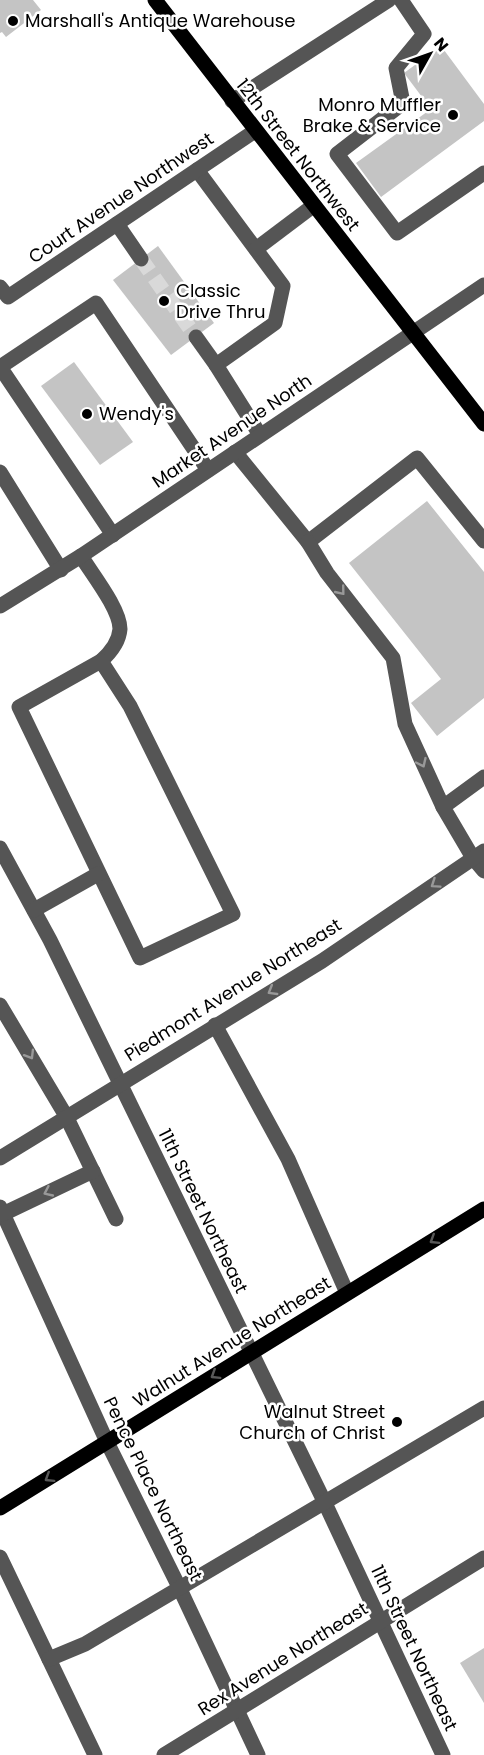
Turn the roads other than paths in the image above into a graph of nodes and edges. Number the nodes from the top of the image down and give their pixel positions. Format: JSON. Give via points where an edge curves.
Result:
{"nodes":[{"id":1,"x":155,"y":0,"type":"edge"},
{"id":2,"x":389,"y":0,"type":"edge"},
{"id":3,"x":401,"y":0,"type":"edge"},
{"id":4,"x":232,"y":101,"type":"junction"},
{"id":5,"x":255,"y":131,"type":"junction"},
{"id":6,"x":197,"y":170,"type":"junction"},
{"id":7,"x":484,"y":173,"type":"edge"},
{"id":8,"x":313,"y":206,"type":"junction"},
{"id":9,"x":117,"y":224,"type":"junction"},
{"id":10,"x":256,"y":249,"type":"junction"},
{"id":11,"x":141,"y":260,"type":"tunnel mouth"},
{"id":12,"x":482,"y":291,"type":"edge"},
{"id":13,"x":4,"y":292,"type":"edge"},
{"id":14,"x":411,"y":333,"type":"junction"},
{"id":15,"x":196,"y":337,"type":"tunnel mouth"},
{"id":16,"x":216,"y":365,"type":"junction"},
{"id":17,"x":484,"y":424,"type":"edge"},
{"id":18,"x":260,"y":435,"type":"junction"},
{"id":19,"x":235,"y":452,"type":"junction"},
{"id":20,"x":208,"y":470,"type":"junction"},
{"id":21,"x":0,"y":472,"type":"edge"},
{"id":22,"x":113,"y":535,"type":"junction"},
{"id":23,"x":484,"y":541,"type":"edge"},
{"id":24,"x":308,"y":542,"type":"junction"},
{"id":25,"x":81,"y":556,"type":"junction"},
{"id":26,"x":61,"y":570,"type":"junction"},
{"id":27,"x":0,"y":606,"type":"edge"},
{"id":28,"x":101,"y":661,"type":"junction"},
{"id":29,"x":484,"y":777,"type":"edge"},
{"id":30,"x":443,"y":807,"type":"junction"},
{"id":31,"x":0,"y":848,"type":"edge"},
{"id":32,"x":478,"y":855,"type":"edge"},
{"id":33,"x":484,"y":871,"type":"edge"},
{"id":34,"x":98,"y":874,"type":"junction"},
{"id":35,"x":34,"y":910,"type":"junction"},
{"id":36,"x":0,"y":1005,"type":"edge"},
{"id":37,"x":215,"y":1024,"type":"junction"},
{"id":38,"x":120,"y":1084,"type":"junction"},
{"id":39,"x":66,"y":1116,"type":"junction"},
{"id":40,"x":2,"y":1151,"type":"edge"},
{"id":41,"x":93,"y":1171,"type":"junction"},
{"id":42,"x":484,"y":1209,"type":"edge"},
{"id":43,"x":1,"y":1210,"type":"edge"},
{"id":44,"x":116,"y":1219,"type":"dead end"},
{"id":45,"x":347,"y":1293,"type":"junction"},
{"id":46,"x":250,"y":1354,"type":"junction"},
{"id":47,"x":484,"y":1408,"type":"edge"},
{"id":48,"x":107,"y":1442,"type":"junction"},
{"id":49,"x":324,"y":1501,"type":"junction"},
{"id":50,"x":0,"y":1508,"type":"edge"},
{"id":51,"x":0,"y":1557,"type":"edge"},
{"id":52,"x":484,"y":1558,"type":"edge"},
{"id":53,"x":179,"y":1587,"type":"junction"},
{"id":54,"x":379,"y":1622,"type":"junction"},
{"id":55,"x":49,"y":1659,"type":"junction"},
{"id":56,"x":236,"y":1711,"type":"junction"},
{"id":57,"x":95,"y":1755,"type":"edge"},
{"id":58,"x":164,"y":1755,"type":"edge"},
{"id":59,"x":258,"y":1755,"type":"edge"},
{"id":60,"x":443,"y":1755,"type":"edge"}],
"edges":[{"from":1,"to":4,"type":"main road","name":"12th Street Northwest"},
{"from":2,"to":4,"type":"street"},
{"from":3,"to":7,"type":"street","via":[[424,34],[396,68],[403,103],[338,154],[397,233]]},
{"from":4,"to":5,"type":"main road","name":"12th Street Northwest"},
{"from":5,"to":6,"type":"street","name":"Court Avenue Northwest"},
{"from":5,"to":8,"type":"main road","name":"12th Street Northwest"},
{"from":6,"to":9,"type":"street","name":"Court Avenue Northwest"},
{"from":6,"to":10,"type":"street"},
{"from":8,"to":10,"type":"street"},
{"from":8,"to":14,"type":"main road","name":"12th Street Northwest"},
{"from":9,"to":11,"type":"street"},
{"from":9,"to":13,"type":"street","name":"Court Avenue Northwest"},
{"from":10,"to":16,"type":"street","via":[[283,286],[275,322]]},
{"from":12,"to":14,"type":"street","name":"Market Avenue North"},
{"from":14,"to":17,"type":"main road","name":"12th Street Northwest"},
{"from":14,"to":18,"type":"street","name":"Market Avenue North"},
{"from":15,"to":16,"type":"street"},
{"from":16,"to":18,"type":"street"},
{"from":18,"to":19,"type":"street","name":"Market Avenue North"},
{"from":19,"to":20,"type":"street","name":"Market Avenue North"},
{"from":19,"to":24,"type":"street"},
{"from":20,"to":22,"type":"street","name":"Market Avenue North"},
{"from":20,"to":22,"type":"street","via":[[96,303],[0,368]]},
{"from":21,"to":26,"type":"street"},
{"from":22,"to":25,"type":"street","name":"Market Avenue North"},
{"from":23,"to":24,"type":"street","via":[[417,458]]},
{"from":24,"to":30,"type":"street","one_way":true,"via":[[393,658],[405,724]]},
{"from":25,"to":26,"type":"street","name":"Market Avenue North"},
{"from":25,"to":28,"type":"street","via":[[115,611],[120,629],[113,650]]},
{"from":26,"to":27,"type":"street","name":"Market Avenue North"},
{"from":28,"to":34,"type":"street","via":[[19,707]]},
{"from":28,"to":34,"type":"street","via":[[130,706],[232,914],[140,958]]},
{"from":29,"to":30,"type":"street"},
{"from":30,"to":32,"type":"street"},
{"from":31,"to":35,"type":"street","name":"11th Street Northeast"},
{"from":32,"to":33,"type":"street"},
{"from":32,"to":37,"type":"street","name":"Piedmont Avenue Northeast","one_way":true,"via":[[322,961]]},
{"from":34,"to":35,"type":"street"},
{"from":35,"to":38,"type":"street","name":"11th Street Northeast"},
{"from":36,"to":39,"type":"street","one_way":true},
{"from":37,"to":38,"type":"street","name":"Piedmont Avenue Northeast"},
{"from":37,"to":45,"type":"street","via":[[288,1159]]},
{"from":38,"to":39,"type":"street","name":"Piedmont Avenue Northeast"},
{"from":38,"to":46,"type":"street","name":"11th Street Northeast"},
{"from":39,"to":40,"type":"street","name":"Piedmont Avenue Northeast"},
{"from":39,"to":41,"type":"street"},
{"from":41,"to":43,"type":"street","one_way":true},
{"from":41,"to":44,"type":"street"},
{"from":42,"to":45,"type":"main road","name":"Walnut Avenue Northeast","one_way":true},
{"from":43,"to":48,"type":"street","name":"Pence Place Northeast"},
{"from":45,"to":46,"type":"main road","name":"Walnut Avenue Northeast"},
{"from":46,"to":48,"type":"main road","name":"Walnut Avenue Northeast","one_way":true},
{"from":46,"to":49,"type":"street","name":"11th Street Northeast"},
{"from":47,"to":49,"type":"street"},
{"from":48,"to":50,"type":"main road","name":"Walnut Avenue Northeast","one_way":true},
{"from":48,"to":53,"type":"street","name":"Pence Place Northeast"},
{"from":49,"to":53,"type":"street"},
{"from":49,"to":54,"type":"street","name":"11th Street Northeast"},
{"from":51,"to":55,"type":"street"},
{"from":52,"to":54,"type":"street","name":"Rex Avenue Northeast"},
{"from":53,"to":55,"type":"street","via":[[85,1644]]},
{"from":53,"to":56,"type":"street","name":"Pence Place Northeast"},
{"from":54,"to":56,"type":"street","name":"Rex Avenue Northeast"},
{"from":54,"to":60,"type":"street","name":"11th Street Northeast"},
{"from":55,"to":57,"type":"street"},
{"from":56,"to":58,"type":"street","name":"Rex Avenue Northeast"},
{"from":56,"to":59,"type":"street","name":"Pence Place Northeast"}]}
